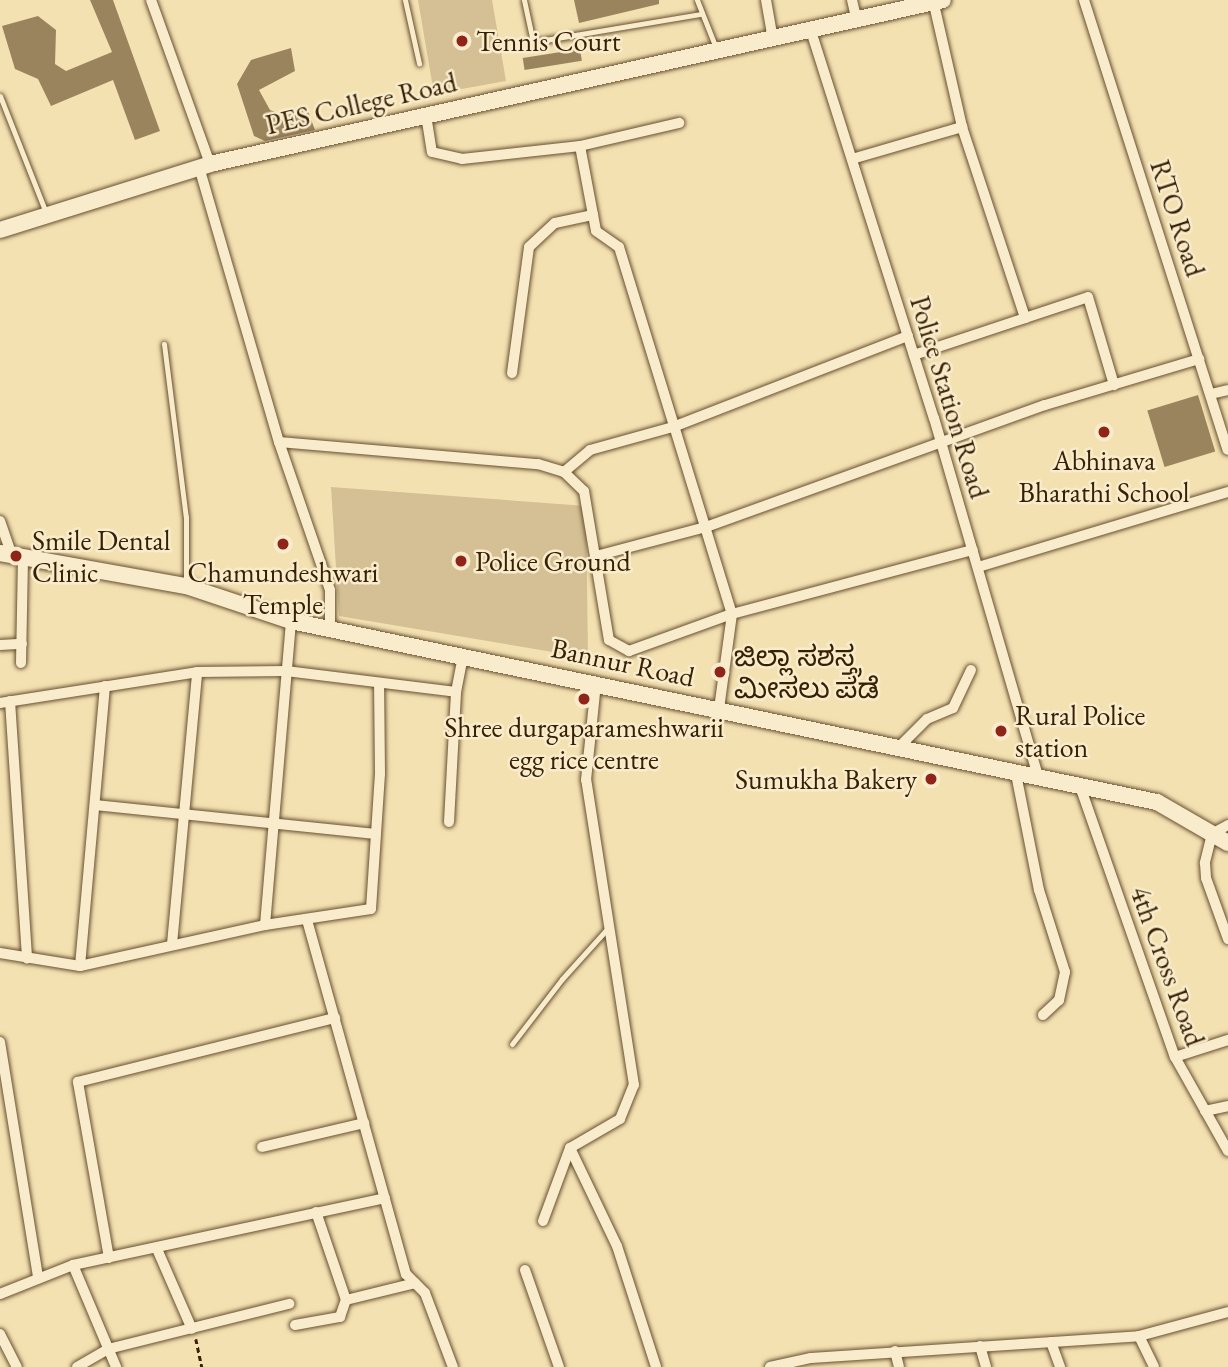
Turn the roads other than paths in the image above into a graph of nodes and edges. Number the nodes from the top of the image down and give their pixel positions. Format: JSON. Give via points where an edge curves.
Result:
{"nodes":[{"id":1,"x":151,"y":0,"type":"edge"},
{"id":2,"x":405,"y":0,"type":"edge"},
{"id":3,"x":524,"y":0,"type":"edge"},
{"id":4,"x":697,"y":0,"type":"edge"},
{"id":5,"x":766,"y":0,"type":"edge"},
{"id":6,"x":852,"y":0,"type":"edge"},
{"id":7,"x":1083,"y":0,"type":"edge"},
{"id":8,"x":937,"y":1,"type":"edge"},
{"id":9,"x":700,"y":13,"type":"junction"},
{"id":10,"x":857,"y":21,"type":"junction"},
{"id":11,"x":811,"y":31,"type":"junction"},
{"id":12,"x":773,"y":38,"type":"junction"},
{"id":13,"x":716,"y":48,"type":"junction"},
{"id":14,"x":419,"y":63,"type":"dead end"},
{"id":15,"x":0,"y":96,"type":"edge"},
{"id":16,"x":426,"y":115,"type":"junction"},
{"id":17,"x":679,"y":123,"type":"dead end"},
{"id":18,"x":962,"y":127,"type":"junction"},
{"id":19,"x":580,"y":146,"type":"junction"},
{"id":20,"x":852,"y":159,"type":"junction"},
{"id":21,"x":204,"y":166,"type":"junction"},
{"id":22,"x":593,"y":215,"type":"junction"},
{"id":23,"x":47,"y":216,"type":"junction"},
{"id":24,"x":0,"y":230,"type":"edge"},
{"id":25,"x":1025,"y":318,"type":"junction"},
{"id":26,"x":908,"y":336,"type":"junction"},
{"id":27,"x":164,"y":344,"type":"dead end"},
{"id":28,"x":914,"y":355,"type":"junction"},
{"id":29,"x":1199,"y":359,"type":"junction"},
{"id":30,"x":512,"y":373,"type":"dead end"},
{"id":31,"x":1114,"y":385,"type":"junction"},
{"id":32,"x":1228,"y":390,"type":"edge"},
{"id":33,"x":1211,"y":394,"type":"junction"},
{"id":34,"x":673,"y":427,"type":"junction"},
{"id":35,"x":279,"y":442,"type":"junction"},
{"id":36,"x":941,"y":444,"type":"junction"},
{"id":37,"x":1228,"y":450,"type":"edge"},
{"id":38,"x":564,"y":472,"type":"junction"},
{"id":39,"x":1228,"y":492,"type":"edge"},
{"id":40,"x":0,"y":521,"type":"edge"},
{"id":41,"x":706,"y":527,"type":"junction"},
{"id":42,"x":973,"y":550,"type":"junction"},
{"id":43,"x":12,"y":556,"type":"edge"},
{"id":44,"x":596,"y":556,"type":"junction"},
{"id":45,"x":978,"y":567,"type":"junction"},
{"id":46,"x":186,"y":586,"type":"junction"},
{"id":47,"x":733,"y":614,"type":"junction"},
{"id":48,"x":291,"y":621,"type":"junction"},
{"id":49,"x":330,"y":629,"type":"junction"},
{"id":50,"x":22,"y":644,"type":"junction"},
{"id":51,"x":0,"y":645,"type":"edge"},
{"id":52,"x":463,"y":656,"type":"junction"},
{"id":53,"x":21,"y":663,"type":"dead end"},
{"id":54,"x":971,"y":670,"type":"dead end"},
{"id":55,"x":286,"y":671,"type":"junction"},
{"id":56,"x":197,"y":672,"type":"junction"},
{"id":57,"x":379,"y":682,"type":"junction"},
{"id":58,"x":596,"y":683,"type":"junction"},
{"id":59,"x":105,"y":686,"type":"junction"},
{"id":60,"x":456,"y":692,"type":"junction"},
{"id":61,"x":5,"y":702,"type":"edge"},
{"id":62,"x":719,"y":709,"type":"junction"},
{"id":63,"x":898,"y":748,"type":"junction"},
{"id":64,"x":1016,"y":774,"type":"junction"},
{"id":65,"x":1039,"y":779,"type":"junction"},
{"id":66,"x":1081,"y":789,"type":"junction"},
{"id":67,"x":95,"y":805,"type":"junction"},
{"id":68,"x":184,"y":814,"type":"junction"},
{"id":69,"x":449,"y":821,"type":"dead end"},
{"id":70,"x":276,"y":822,"type":"junction"},
{"id":71,"x":1228,"y":825,"type":"edge"},
{"id":72,"x":376,"y":834,"type":"junction"},
{"id":73,"x":1212,"y":834,"type":"junction"},
{"id":74,"x":1228,"y":843,"type":"edge"},
{"id":75,"x":307,"y":920,"type":"junction"},
{"id":76,"x":265,"y":925,"type":"junction"},
{"id":77,"x":610,"y":927,"type":"junction"},
{"id":78,"x":1228,"y":939,"type":"edge"},
{"id":79,"x":172,"y":944,"type":"junction"},
{"id":80,"x":0,"y":953,"type":"edge"},
{"id":81,"x":27,"y":958,"type":"junction"},
{"id":82,"x":80,"y":966,"type":"junction"},
{"id":83,"x":1043,"y":1015,"type":"dead end"},
{"id":84,"x":334,"y":1018,"type":"junction"},
{"id":85,"x":1228,"y":1040,"type":"edge"},
{"id":86,"x":0,"y":1042,"type":"edge"},
{"id":87,"x":512,"y":1044,"type":"dead end"},
{"id":88,"x":1175,"y":1057,"type":"junction"},
{"id":89,"x":1228,"y":1106,"type":"edge"},
{"id":90,"x":1205,"y":1111,"type":"junction"},
{"id":91,"x":364,"y":1123,"type":"junction"},
{"id":92,"x":262,"y":1147,"type":"dead end"},
{"id":93,"x":570,"y":1148,"type":"junction"},
{"id":94,"x":1228,"y":1151,"type":"edge"},
{"id":95,"x":385,"y":1198,"type":"junction"},
{"id":96,"x":316,"y":1212,"type":"junction"},
{"id":97,"x":543,"y":1221,"type":"dead end"},
{"id":98,"x":157,"y":1249,"type":"junction"},
{"id":99,"x":109,"y":1258,"type":"junction"},
{"id":100,"x":73,"y":1265,"type":"junction"},
{"id":101,"x":525,"y":1270,"type":"dead end"},
{"id":102,"x":38,"y":1278,"type":"junction"},
{"id":103,"x":415,"y":1283,"type":"junction"},
{"id":104,"x":0,"y":1294,"type":"edge"},
{"id":105,"x":346,"y":1300,"type":"junction"},
{"id":106,"x":289,"y":1304,"type":"dead end"},
{"id":107,"x":1225,"y":1313,"type":"edge"},
{"id":108,"x":295,"y":1325,"type":"dead end"},
{"id":109,"x":1228,"y":1326,"type":"edge"},
{"id":110,"x":192,"y":1329,"type":"junction"},
{"id":111,"x":0,"y":1334,"type":"edge"},
{"id":112,"x":1139,"y":1336,"type":"junction"},
{"id":113,"x":1051,"y":1342,"type":"junction"},
{"id":114,"x":980,"y":1346,"type":"junction"},
{"id":115,"x":108,"y":1349,"type":"junction"},
{"id":116,"x":895,"y":1351,"type":"junction"},
{"id":117,"x":812,"y":1362,"type":"edge"},
{"id":118,"x":17,"y":1367,"type":"edge"},
{"id":119,"x":77,"y":1367,"type":"edge"},
{"id":120,"x":116,"y":1367,"type":"edge"},
{"id":121,"x":453,"y":1367,"type":"edge"},
{"id":122,"x":559,"y":1367,"type":"edge"},
{"id":123,"x":656,"y":1367,"type":"edge"},
{"id":124,"x":770,"y":1367,"type":"edge"},
{"id":125,"x":899,"y":1367,"type":"edge"},
{"id":126,"x":986,"y":1367,"type":"edge"},
{"id":127,"x":1060,"y":1367,"type":"edge"},
{"id":128,"x":1154,"y":1367,"type":"edge"}],
"edges":[{"from":1,"to":21,"type":"street"},
{"from":2,"to":14,"type":"lane"},
{"from":3,"to":9,"type":"lane","via":[[533,42]]},
{"from":4,"to":9,"type":"lane"},
{"from":5,"to":12,"type":"street"},
{"from":6,"to":10,"type":"street"},
{"from":7,"to":29,"type":"street","name":"RTO Road"},
{"from":8,"to":10,"type":"main road","name":"PES College Road"},
{"from":8,"to":18,"type":"street"},
{"from":9,"to":13,"type":"lane"},
{"from":10,"to":11,"type":"main road","name":"PES College Road"},
{"from":11,"to":12,"type":"main road","name":"PES College Road"},
{"from":11,"to":20,"type":"street","name":"Police Station Road"},
{"from":12,"to":13,"type":"main road","name":"PES College Road"},
{"from":13,"to":16,"type":"main road","name":"PES College Road"},
{"from":15,"to":23,"type":"lane"},
{"from":16,"to":19,"type":"street","via":[[432,152],[462,159]]},
{"from":16,"to":21,"type":"main road","name":"PES College Road"},
{"from":17,"to":19,"type":"street"},
{"from":18,"to":20,"type":"street"},
{"from":18,"to":25,"type":"street"},
{"from":19,"to":22,"type":"street"},
{"from":20,"to":26,"type":"street","name":"Police Station Road"},
{"from":21,"to":23,"type":"main road","name":"PES College Road"},
{"from":21,"to":35,"type":"street"},
{"from":22,"to":30,"type":"street","via":[[555,223],[529,247]]},
{"from":22,"to":34,"type":"street","via":[[596,232],[619,247]]},
{"from":23,"to":24,"type":"main road","name":"PES College Road"},
{"from":25,"to":28,"type":"street"},
{"from":25,"to":31,"type":"street","via":[[1088,296]]},
{"from":26,"to":28,"type":"street","name":"Police Station Road"},
{"from":26,"to":34,"type":"street"},
{"from":27,"to":46,"type":"lane","via":[[186,517]]},
{"from":28,"to":36,"type":"street","name":"Police Station Road"},
{"from":29,"to":31,"type":"street"},
{"from":29,"to":33,"type":"street","name":"RTO Road"},
{"from":31,"to":36,"type":"street"},
{"from":32,"to":33,"type":"street"},
{"from":33,"to":37,"type":"street","name":"RTO Road"},
{"from":34,"to":38,"type":"street","via":[[590,450]]},
{"from":34,"to":41,"type":"street"},
{"from":35,"to":38,"type":"street","via":[[538,464]]},
{"from":35,"to":49,"type":"street","via":[[330,590]]},
{"from":36,"to":41,"type":"street"},
{"from":36,"to":42,"type":"street","name":"Police Station Road"},
{"from":38,"to":44,"type":"street","via":[[584,491]]},
{"from":39,"to":45,"type":"street"},
{"from":40,"to":43,"type":"street"},
{"from":41,"to":44,"type":"street"},
{"from":41,"to":47,"type":"street"},
{"from":42,"to":45,"type":"street","name":"Police Station Road"},
{"from":42,"to":47,"type":"street"},
{"from":43,"to":46,"type":"main road","name":"Bannur Road"},
{"from":43,"to":50,"type":"street"},
{"from":44,"to":47,"type":"street","via":[[609,640],[629,651]]},
{"from":45,"to":65,"type":"street","name":"Police Station Road"},
{"from":46,"to":48,"type":"main road","name":"Bannur Road"},
{"from":47,"to":62,"type":"street"},
{"from":48,"to":49,"type":"main road","name":"Bannur Road"},
{"from":48,"to":55,"type":"street"},
{"from":49,"to":52,"type":"main road","name":"Bannur Road"},
{"from":50,"to":51,"type":"street"},
{"from":50,"to":53,"type":"street"},
{"from":52,"to":58,"type":"main road","name":"Bannur Road"},
{"from":52,"to":60,"type":"street"},
{"from":54,"to":63,"type":"street","via":[[953,708],[927,719]]},
{"from":55,"to":56,"type":"street"},
{"from":55,"to":57,"type":"street"},
{"from":55,"to":70,"type":"street"},
{"from":56,"to":59,"type":"street"},
{"from":56,"to":68,"type":"street"},
{"from":57,"to":60,"type":"street"},
{"from":57,"to":72,"type":"street"},
{"from":58,"to":62,"type":"main road","name":"Bannur Road"},
{"from":58,"to":77,"type":"street","via":[[586,780]]},
{"from":59,"to":61,"type":"street"},
{"from":59,"to":67,"type":"street"},
{"from":60,"to":69,"type":"street"},
{"from":61,"to":81,"type":"street"},
{"from":62,"to":63,"type":"main road","name":"Bannur Road"},
{"from":63,"to":64,"type":"main road","name":"Bannur Road"},
{"from":64,"to":65,"type":"main road","name":"Bannur Road"},
{"from":64,"to":83,"type":"street","via":[[1040,890],[1065,972],[1059,1000]]},
{"from":65,"to":66,"type":"main road","name":"Bannur Road"},
{"from":66,"to":73,"type":"main road","name":"Bannur Road","via":[[1157,802]]},
{"from":66,"to":88,"type":"street","name":"4th Cross Road"},
{"from":67,"to":68,"type":"street"},
{"from":67,"to":82,"type":"street"},
{"from":68,"to":70,"type":"street"},
{"from":68,"to":79,"type":"street"},
{"from":70,"to":72,"type":"street"},
{"from":70,"to":76,"type":"street"},
{"from":71,"to":73,"type":"street"},
{"from":72,"to":75,"type":"street","via":[[371,909]]},
{"from":73,"to":74,"type":"main road","name":"Bannur Road"},
{"from":73,"to":78,"type":"street","via":[[1206,878]]},
{"from":75,"to":76,"type":"street"},
{"from":75,"to":84,"type":"street"},
{"from":76,"to":79,"type":"street"},
{"from":77,"to":87,"type":"lane"},
{"from":77,"to":93,"type":"street","via":[[635,1085],[621,1119]]},
{"from":79,"to":82,"type":"street"},
{"from":80,"to":81,"type":"street"},
{"from":81,"to":82,"type":"street"},
{"from":84,"to":91,"type":"street"},
{"from":84,"to":99,"type":"street","via":[[78,1082]]},
{"from":85,"to":88,"type":"street"},
{"from":86,"to":102,"type":"street"},
{"from":88,"to":90,"type":"street","name":"4th Cross Road"},
{"from":89,"to":90,"type":"street"},
{"from":90,"to":94,"type":"street","name":"4th Cross Road"},
{"from":91,"to":92,"type":"street"},
{"from":91,"to":95,"type":"street"},
{"from":93,"to":97,"type":"street"},
{"from":93,"to":123,"type":"street","via":[[617,1245]]},
{"from":95,"to":96,"type":"street"},
{"from":95,"to":103,"type":"street","via":[[406,1274]]},
{"from":96,"to":98,"type":"street"},
{"from":96,"to":105,"type":"street"},
{"from":98,"to":99,"type":"street"},
{"from":98,"to":110,"type":"street"},
{"from":99,"to":100,"type":"street"},
{"from":100,"to":102,"type":"street"},
{"from":100,"to":115,"type":"street"},
{"from":101,"to":122,"type":"street"},
{"from":102,"to":104,"type":"street"},
{"from":103,"to":105,"type":"street"},
{"from":103,"to":121,"type":"street","via":[[425,1293]]},
{"from":105,"to":108,"type":"street","via":[[340,1317]]},
{"from":106,"to":110,"type":"street"},
{"from":107,"to":109,"type":"street"},
{"from":107,"to":112,"type":"street"},
{"from":110,"to":115,"type":"street"},
{"from":111,"to":118,"type":"street"},
{"from":112,"to":113,"type":"street"},
{"from":112,"to":128,"type":"street"},
{"from":113,"to":114,"type":"street"},
{"from":113,"to":127,"type":"street"},
{"from":114,"to":116,"type":"street"},
{"from":114,"to":126,"type":"street"},
{"from":115,"to":119,"type":"street"},
{"from":115,"to":120,"type":"street"},
{"from":116,"to":117,"type":"street"},
{"from":116,"to":125,"type":"street"},
{"from":117,"to":124,"type":"street"}]}
